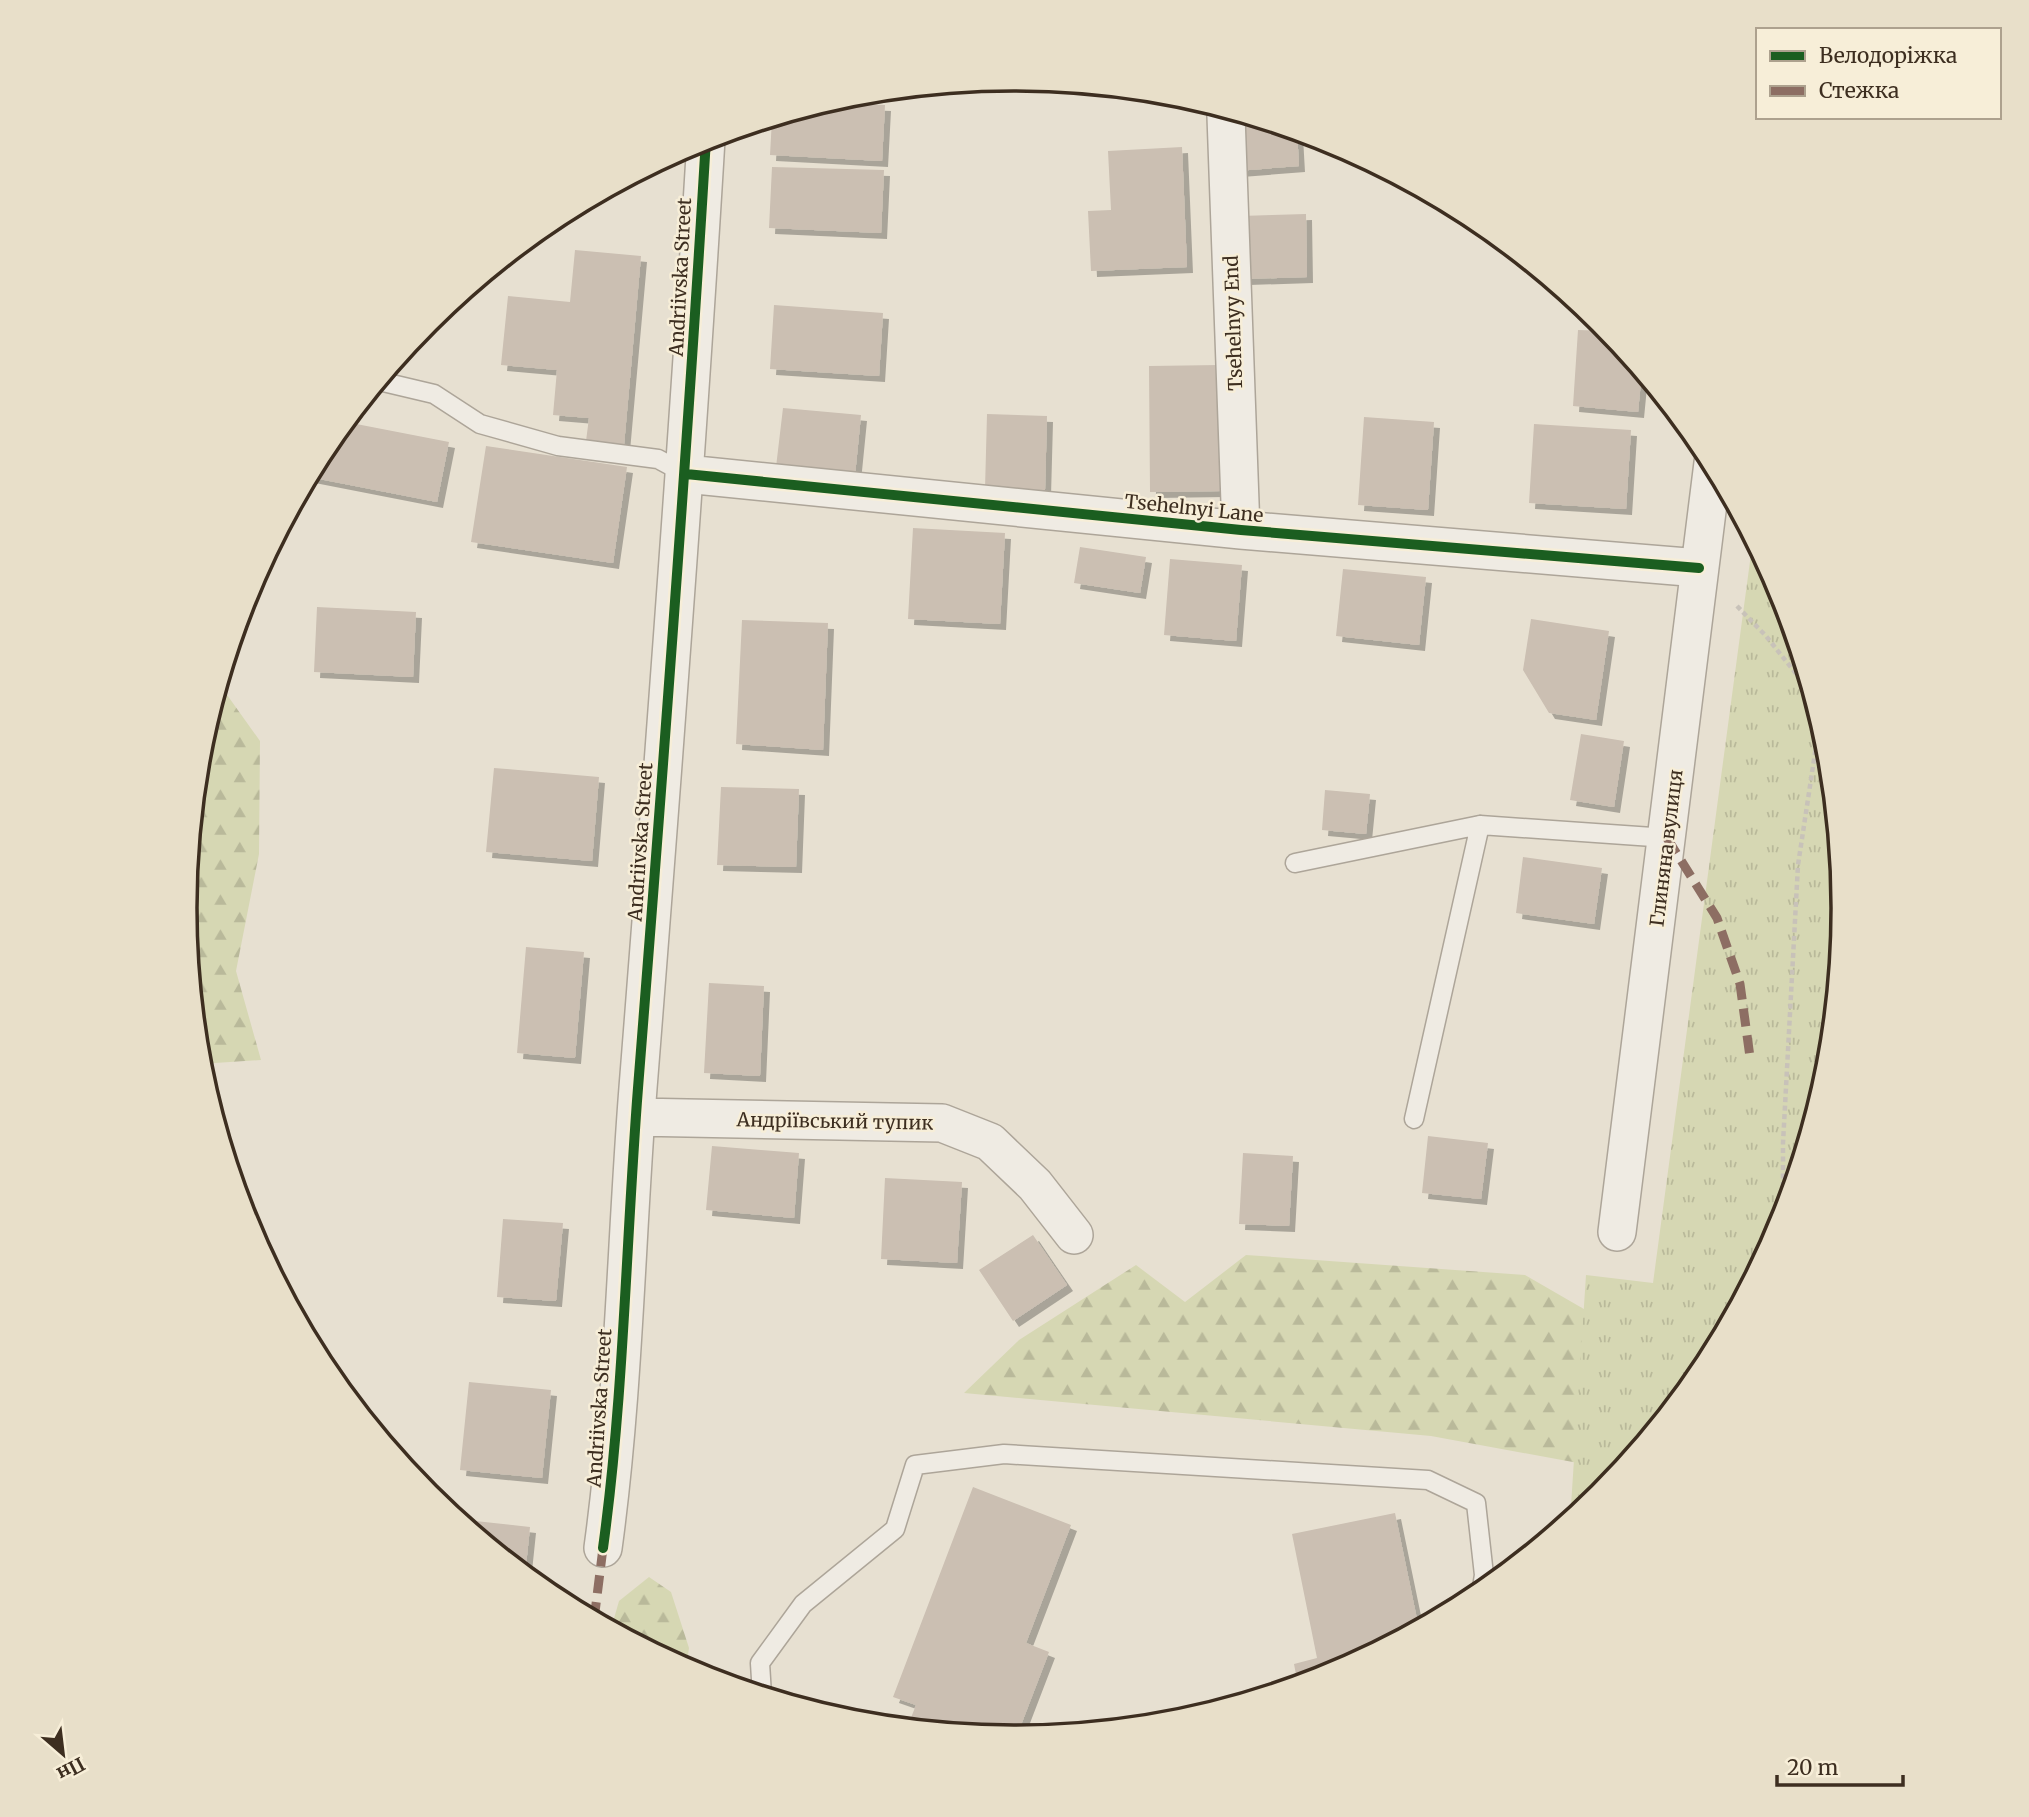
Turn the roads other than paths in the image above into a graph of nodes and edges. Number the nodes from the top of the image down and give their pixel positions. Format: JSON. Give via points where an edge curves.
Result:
{"nodes":[{"id":1,"x":1226,"y":119,"type":"edge"},
{"id":2,"x":705,"y":152,"type":"edge"},
{"id":3,"x":388,"y":383,"type":"edge"},
{"id":4,"x":686,"y":474,"type":"junction"},
{"id":5,"x":1711,"y":481,"type":"edge"},
{"id":6,"x":1241,"y":530,"type":"junction"},
{"id":7,"x":1699,"y":568,"type":"junction"},
{"id":8,"x":1480,"y":825,"type":"junction"},
{"id":9,"x":1667,"y":838,"type":"junction"},
{"id":10,"x":1295,"y":863,"type":"dead end"},
{"id":11,"x":636,"y":1117,"type":"junction"},
{"id":12,"x":1414,"y":1119,"type":"dead end"},
{"id":13,"x":1617,"y":1232,"type":"dead end"},
{"id":14,"x":1073,"y":1236,"type":"dead end"},
{"id":15,"x":603,"y":1548,"type":"dead end"},
{"id":16,"x":1482,"y":1578,"type":"edge"},
{"id":17,"x":761,"y":1686,"type":"edge"}],
"edges":[{"from":1,"to":6,"type":"street","name":"Tsehelnyy End"},
{"from":2,"to":4,"type":"street","name":"Andriivska Street"},
{"from":3,"to":4,"type":"lane","via":[[434,394],[480,424],[558,446],[658,459]]},
{"from":4,"to":6,"type":"street","name":"Tsehelnyi Lane"},
{"from":4,"to":11,"type":"street","name":"Andriivska Street"},
{"from":5,"to":7,"type":"street","name":"Глиняна вулиця"},
{"from":6,"to":7,"type":"street","name":"Tsehelnyi Lane"},
{"from":7,"to":9,"type":"street","name":"Глиняна вулиця"},
{"from":8,"to":9,"type":"lane"},
{"from":8,"to":10,"type":"lane"},
{"from":8,"to":12,"type":"lane"},
{"from":9,"to":13,"type":"street","name":"Глиняна вулиця"},
{"from":11,"to":14,"type":"street","name":"Андріївський тупик","via":[[942,1123],[990,1142],[1034,1185]]},
{"from":11,"to":15,"type":"street","name":"Andriivska Street","via":[[615,1458]]},
{"from":16,"to":17,"type":"lane","via":[[1476,1503],[1428,1480],[1004,1454],[915,1465],[895,1529],[803,1604],[760,1663]]}]}
